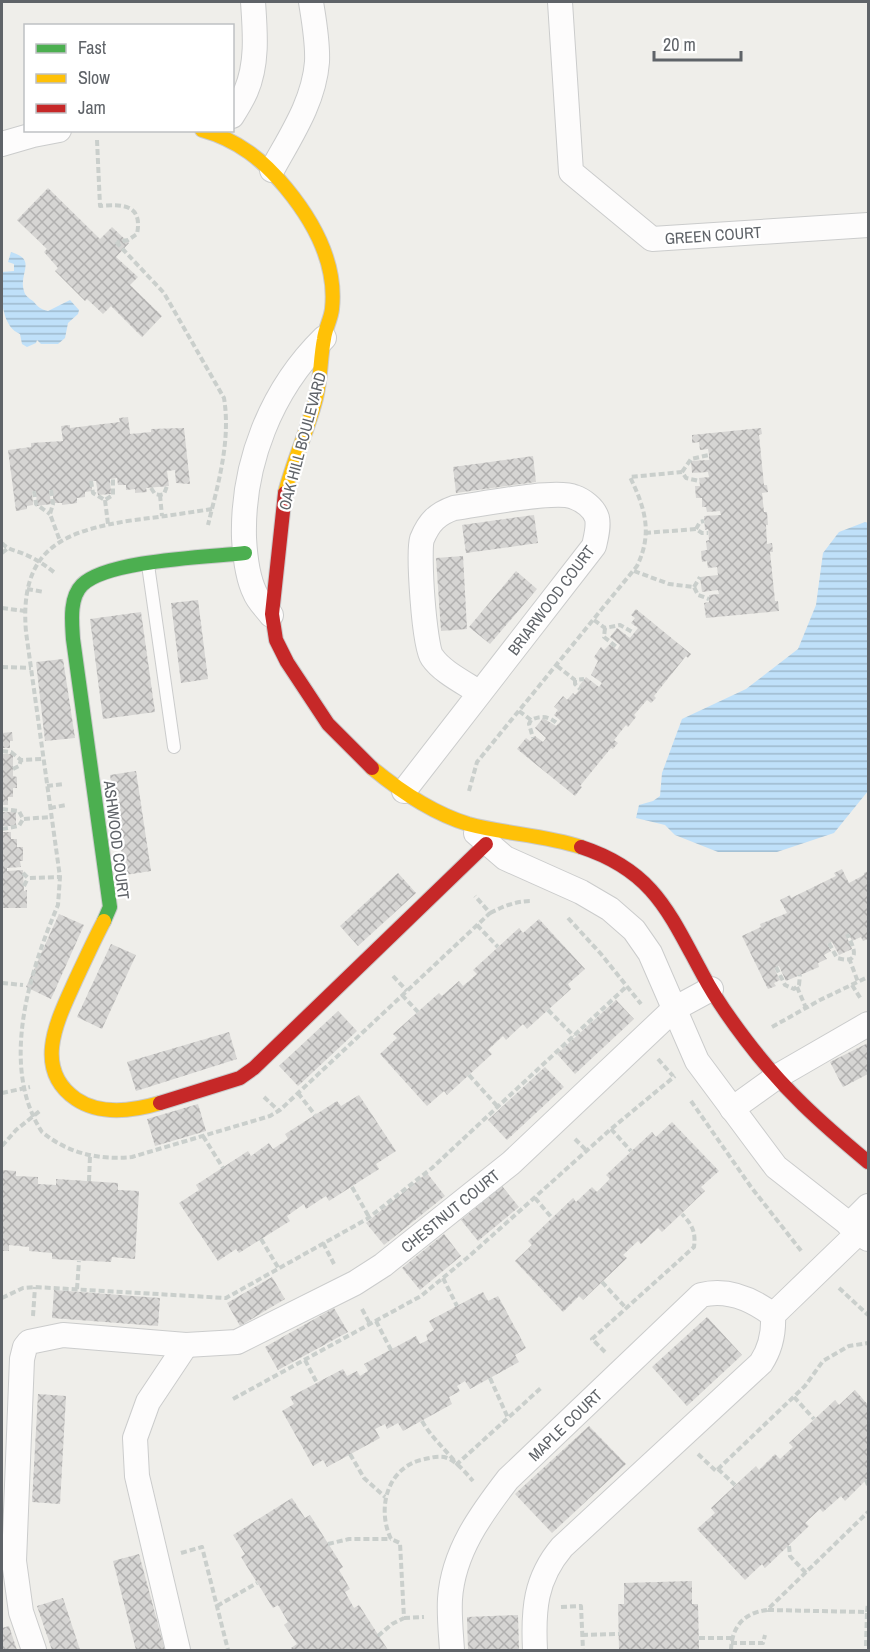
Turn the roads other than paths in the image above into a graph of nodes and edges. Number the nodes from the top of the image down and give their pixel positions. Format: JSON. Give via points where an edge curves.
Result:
{"nodes":[{"id":1,"x":253,"y":2,"type":"edge"},
{"id":2,"x":311,"y":2,"type":"edge"},
{"id":3,"x":560,"y":2,"type":"edge"},
{"id":4,"x":234,"y":108,"type":"edge"},
{"id":5,"x":51,"y":132,"type":"edge"},
{"id":6,"x":226,"y":132,"type":"edge"},
{"id":7,"x":2,"y":144,"type":"edge"},
{"id":8,"x":272,"y":170,"type":"junction"},
{"id":9,"x":868,"y":225,"type":"edge"},
{"id":10,"x":324,"y":338,"type":"junction"},
{"id":11,"x":245,"y":553,"type":"junction"},
{"id":12,"x":148,"y":564,"type":"junction"},
{"id":13,"x":272,"y":615,"type":"junction"},
{"id":14,"x":480,"y":693,"type":"junction"},
{"id":15,"x":174,"y":747,"type":"dead end"},
{"id":16,"x":404,"y":791,"type":"junction"},
{"id":17,"x":466,"y":812,"type":"junction"},
{"id":18,"x":486,"y":844,"type":"junction"},
{"id":19,"x":711,"y":989,"type":"junction"},
{"id":20,"x":674,"y":1009,"type":"junction"},
{"id":21,"x":867,"y":1016,"type":"edge"},
{"id":22,"x":778,"y":1076,"type":"junction"},
{"id":23,"x":732,"y":1108,"type":"junction"},
{"id":24,"x":868,"y":1162,"type":"edge"},
{"id":25,"x":868,"y":1206,"type":"edge"},
{"id":26,"x":858,"y":1232,"type":"edge"},
{"id":27,"x":773,"y":1315,"type":"junction"},
{"id":28,"x":186,"y":1345,"type":"junction"},
{"id":29,"x":34,"y":1650,"type":"edge"},
{"id":30,"x":178,"y":1650,"type":"edge"},
{"id":31,"x":452,"y":1650,"type":"edge"},
{"id":32,"x":535,"y":1650,"type":"edge"}],
"edges":[{"from":1,"to":4,"type":"street","via":[[255,40],[251,72],[246,91]]},
{"from":2,"to":8,"type":"street","via":[[316,74],[306,107]]},
{"from":3,"to":9,"type":"street","name":"GREEN COURT","via":[[572,172],[652,239]]},
{"from":5,"to":7,"type":"street"},
{"from":6,"to":8,"type":"street","name":"OAK HILL BOULEVARD"},
{"from":8,"to":10,"type":"street","name":"OAK HILL BOULEVARD","via":[[310,221],[327,262],[332,279],[332,311]]},
{"from":10,"to":11,"type":"street","name":"OAK HILL BOULEVARD","via":[[282,390],[265,423],[250,470],[243,513]]},
{"from":10,"to":13,"type":"street","name":"OAK HILL BOULEVARD","via":[[315,401],[285,495]]},
{"from":11,"to":12,"type":"street","name":"ASHWOOD COURT"},
{"from":11,"to":13,"type":"street","name":"OAK HILL BOULEVARD","via":[[255,594]]},
{"from":12,"to":15,"type":"lane"},
{"from":12,"to":18,"type":"street","name":"ASHWOOD COURT","via":[[98,574],[80,587],[74,603],[73,639],[110,907],[61,1008],[52,1036],[57,1078],[72,1098],[91,1106],[123,1111],[240,1078],[285,1040]]},
{"from":13,"to":16,"type":"street","name":"OAK HILL BOULEVARD","via":[[275,638],[328,724],[355,753]]},
{"from":14,"to":14,"type":"street","name":"BRIARWOOD COURT","via":[[594,546],[597,518],[589,505],[573,496],[541,496],[453,508],[434,517],[426,532],[420,549],[430,655]]},
{"from":14,"to":16,"type":"street","name":"BRIARWOOD COURT"},
{"from":16,"to":17,"type":"street","name":"OAK HILL BOULEVARD","via":[[432,809]]},
{"from":17,"to":18,"type":"street","name":"OAK HILL BOULEVARD"},
{"from":17,"to":19,"type":"street","name":"OAK HILL BOULEVARD","via":[[577,845],[630,870],[669,909]]},
{"from":18,"to":20,"type":"street","name":"OAK HILL BOULEVARD","via":[[505,858],[581,892],[610,909],[634,930],[650,953]]},
{"from":19,"to":20,"type":"street","name":"CHESTNUT COURT"},
{"from":19,"to":22,"type":"street","name":"OAK HILL BOULEVARD","via":[[743,1036]]},
{"from":20,"to":23,"type":"street","name":"OAK HILL BOULEVARD","via":[[697,1061]]},
{"from":20,"to":28,"type":"street","name":"CHESTNUT COURT","via":[[511,1162],[383,1265],[237,1342]]},
{"from":21,"to":22,"type":"street"},
{"from":22,"to":23,"type":"street"},
{"from":22,"to":24,"type":"street","name":"OAK HILL BOULEVARD","via":[[810,1113]]},
{"from":23,"to":26,"type":"street","name":"OAK HILL BOULEVARD","via":[[776,1167]]},
{"from":25,"to":26,"type":"street"},
{"from":26,"to":27,"type":"street"},
{"from":27,"to":31,"type":"street","name":"MAPLE COURT","via":[[756,1303],[723,1292],[701,1295],[508,1479],[483,1511],[456,1568],[450,1601]]},
{"from":27,"to":32,"type":"street","via":[[772,1339],[761,1363],[549,1561],[535,1606]]},
{"from":28,"to":29,"type":"street","name":"CHESTNUT COURT","via":[[63,1335],[37,1339],[25,1347],[14,1562],[21,1612]]},
{"from":28,"to":30,"type":"street","via":[[148,1402],[135,1438],[137,1476]]}]}
